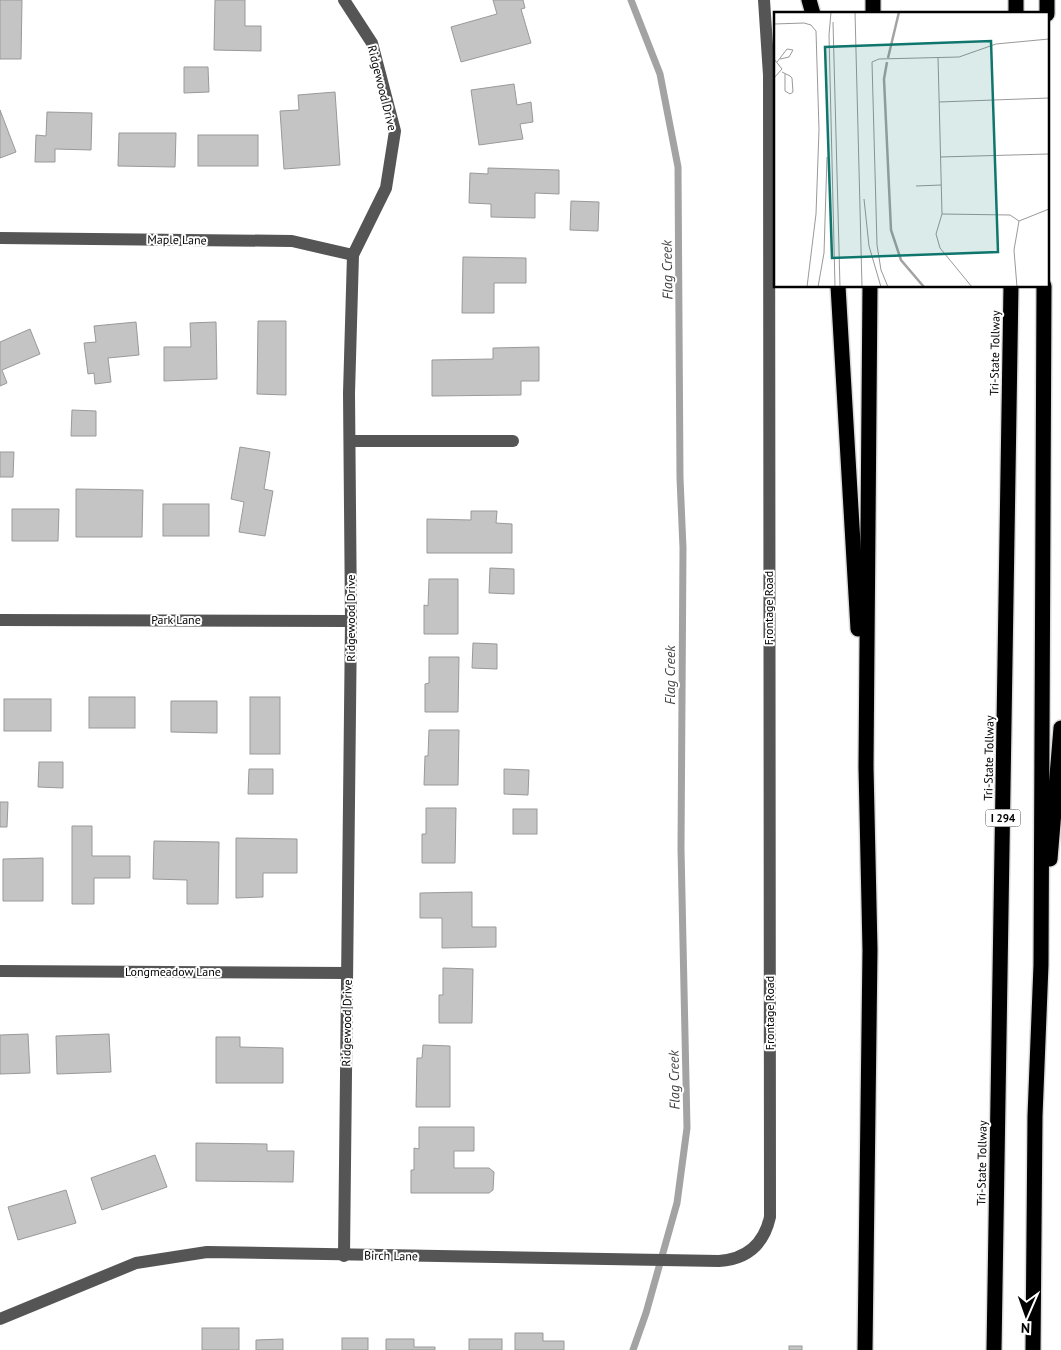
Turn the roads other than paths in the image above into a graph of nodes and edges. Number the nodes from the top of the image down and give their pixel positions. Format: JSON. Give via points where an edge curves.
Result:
{"nodes":[{"id":1,"x":344,"y":0,"type":"edge"},
{"id":2,"x":764,"y":0,"type":"edge"},
{"id":3,"x":0,"y":238,"type":"edge"},
{"id":4,"x":353,"y":255,"type":"junction"},
{"id":5,"x":838,"y":288,"type":"edge"},
{"id":6,"x":870,"y":288,"type":"edge"},
{"id":7,"x":1012,"y":288,"type":"edge"},
{"id":8,"x":1044,"y":288,"type":"edge"},
{"id":9,"x":350,"y":441,"type":"junction"},
{"id":10,"x":513,"y":442,"type":"dead end"},
{"id":11,"x":0,"y":620,"type":"edge"},
{"id":12,"x":351,"y":621,"type":"junction"},
{"id":13,"x":1061,"y":728,"type":"edge"},
{"id":14,"x":866,"y":767,"type":"junction"},
{"id":15,"x":1041,"y":965,"type":"junction"},
{"id":16,"x":0,"y":971,"type":"edge"},
{"id":17,"x":347,"y":973,"type":"junction"},
{"id":18,"x":770,"y":1217,"type":"joint"},
{"id":19,"x":344,"y":1256,"type":"junction"},
{"id":20,"x":0,"y":1318,"type":"edge"},
{"id":21,"x":865,"y":1350,"type":"edge"},
{"id":22,"x":994,"y":1350,"type":"edge"},
{"id":23,"x":1032,"y":1350,"type":"edge"}],
"edges":[{"from":1,"to":4,"type":"street","name":"Ridgewood Drive","via":[[372,43],[395,131],[386,188]]},
{"from":2,"to":18,"type":"street","name":"Frontage Road","via":[[769,75]]},
{"from":3,"to":4,"type":"street","name":"Maple Lane","via":[[292,241]]},
{"from":4,"to":9,"type":"street","name":"Ridgewood Drive"},
{"from":5,"to":14,"type":"highway"},
{"from":6,"to":14,"type":"highway"},
{"from":7,"to":22,"type":"highway","name":"Tri-State Tollway","number":"I 294"},
{"from":8,"to":15,"type":"highway"},
{"from":9,"to":10,"type":"street"},
{"from":9,"to":12,"type":"street","name":"Ridgewood Drive"},
{"from":11,"to":12,"type":"street","name":"Park Lane"},
{"from":12,"to":17,"type":"street","name":"Ridgewood Drive"},
{"from":13,"to":15,"type":"highway"},
{"from":14,"to":21,"type":"highway","via":[[870,950]]},
{"from":15,"to":23,"type":"highway"},
{"from":16,"to":17,"type":"street","name":"Longmeadow Lane"},
{"from":17,"to":19,"type":"street","name":"Ridgewood Drive"},
{"from":18,"to":19,"type":"street","name":"Birch Lane","via":[[767,1229],[756,1246],[740,1258],[719,1261]]},
{"from":19,"to":20,"type":"street","name":"Birch Lane","via":[[207,1252],[136,1263]]}]}
